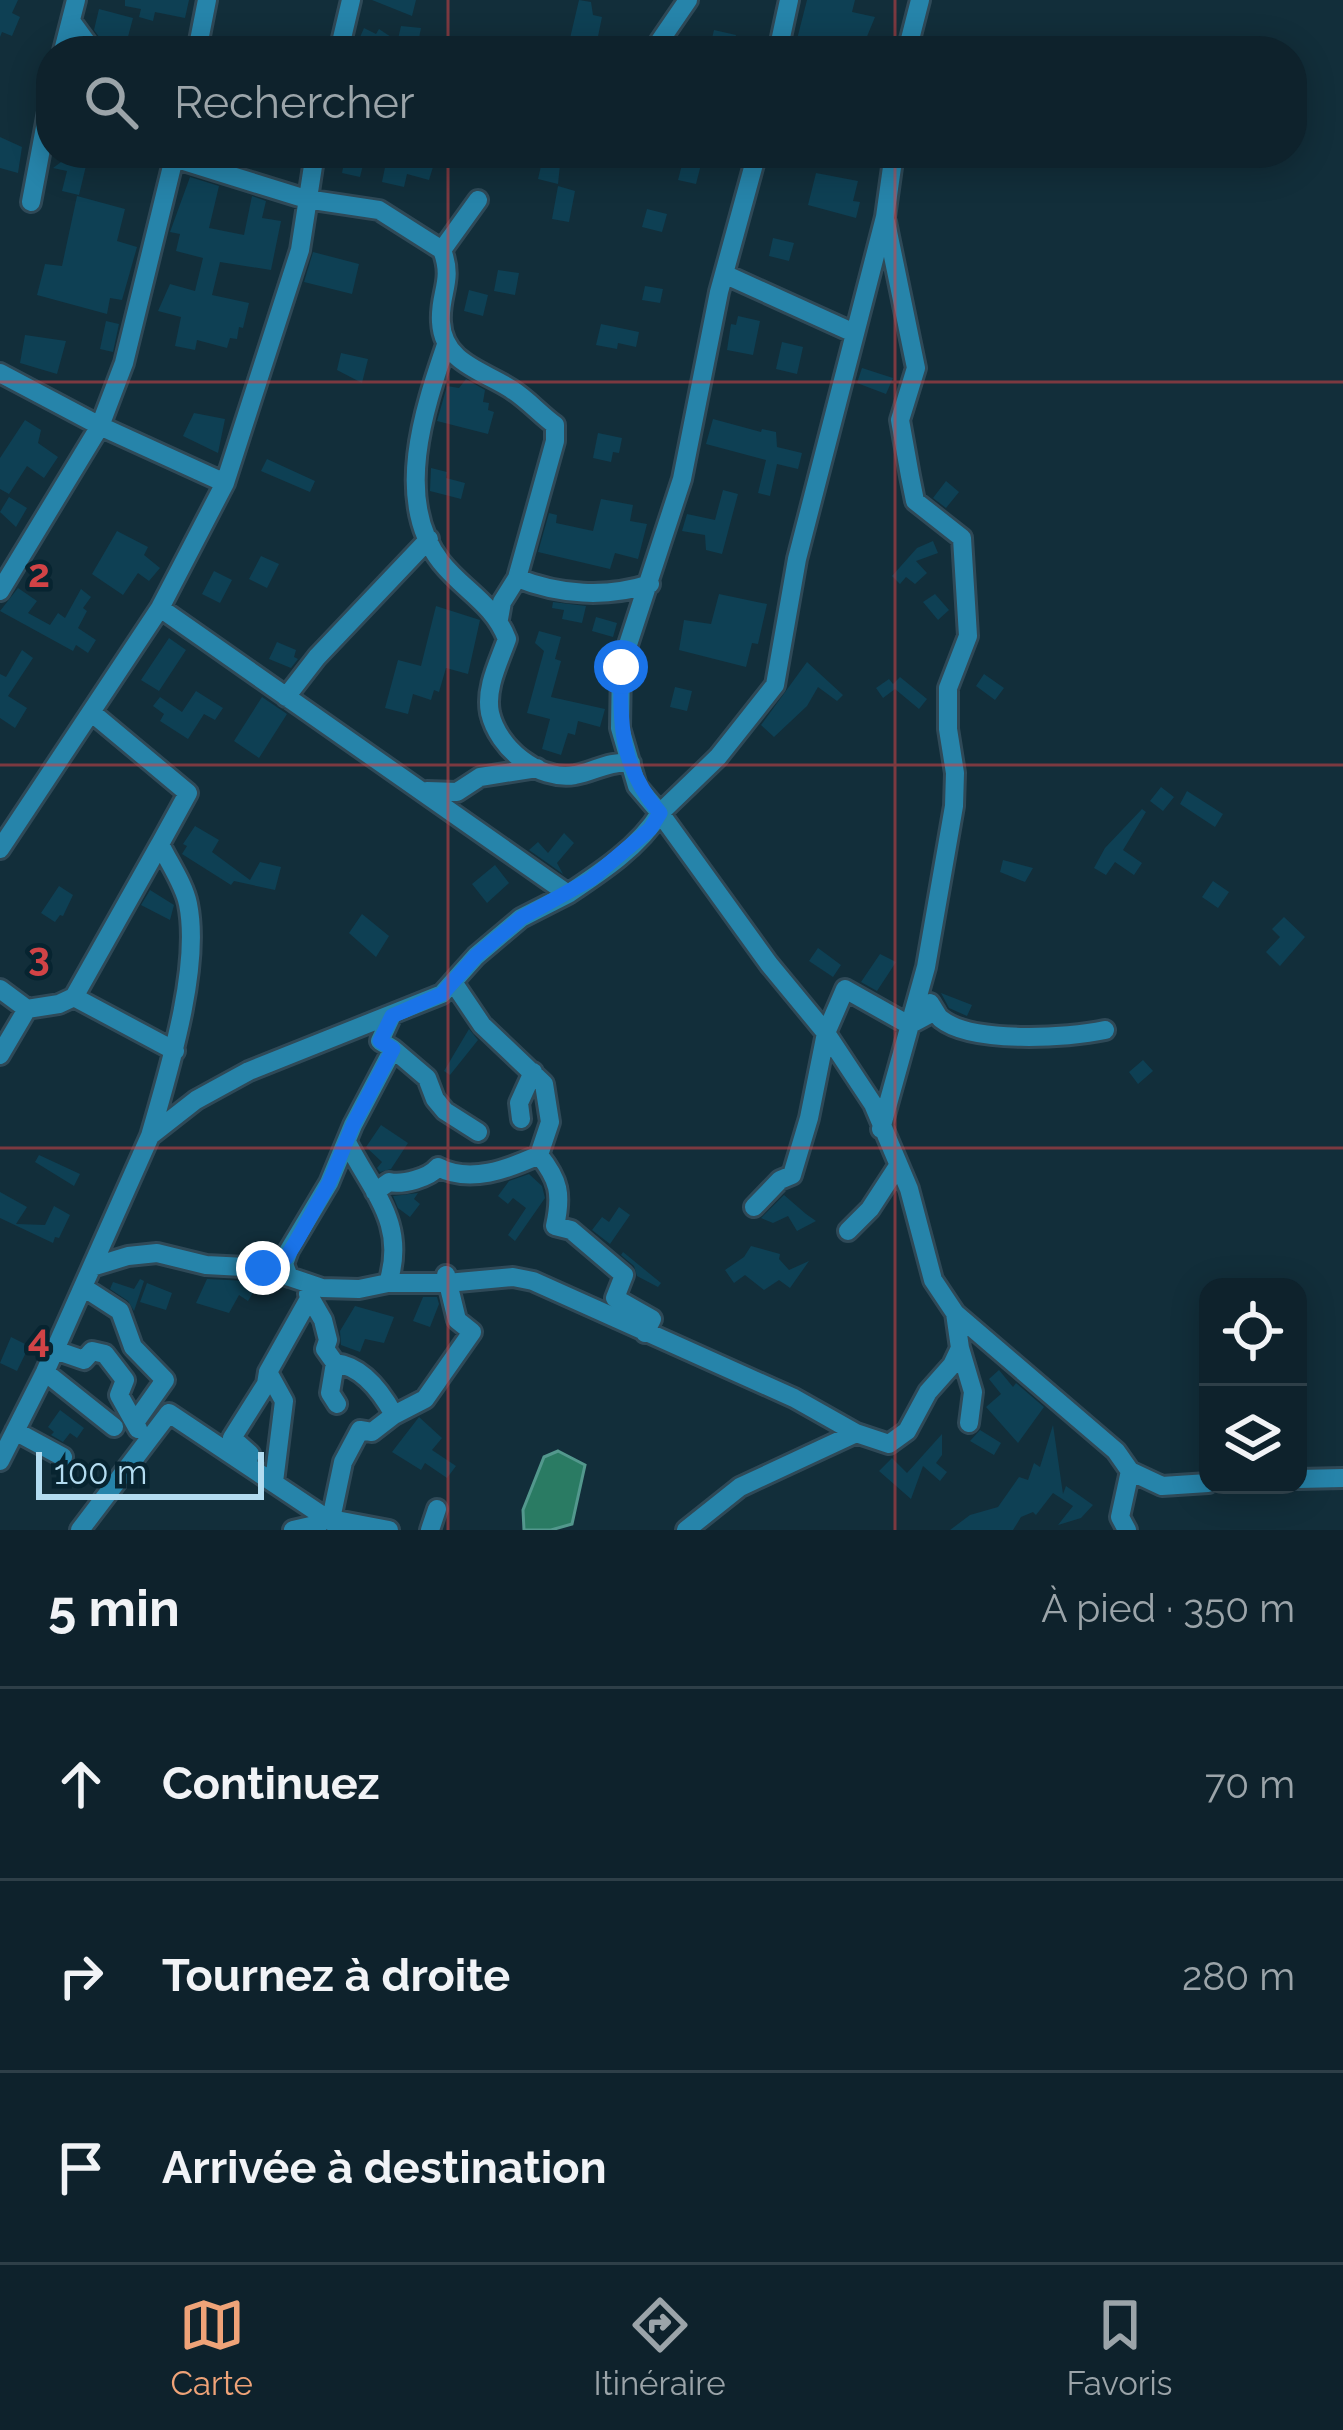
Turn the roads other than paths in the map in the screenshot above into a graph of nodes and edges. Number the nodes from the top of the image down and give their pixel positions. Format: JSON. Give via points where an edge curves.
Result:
{"nodes":[{"id":1,"x":76,"y":0,"type":"edge"},
{"id":2,"x":207,"y":0,"type":"edge"},
{"id":3,"x":351,"y":0,"type":"edge"},
{"id":4,"x":688,"y":0,"type":"edge"},
{"id":5,"x":789,"y":0,"type":"edge"},
{"id":6,"x":920,"y":0,"type":"edge"},
{"id":7,"x":71,"y":21,"type":"junction"},
{"id":8,"x":67,"y":36,"type":"edge"},
{"id":9,"x":82,"y":36,"type":"edge"},
{"id":10,"x":200,"y":36,"type":"edge"},
{"id":11,"x":343,"y":36,"type":"edge"},
{"id":12,"x":663,"y":36,"type":"edge"},
{"id":13,"x":781,"y":36,"type":"edge"},
{"id":14,"x":911,"y":36,"type":"edge"},
{"id":15,"x":41,"y":168,"type":"edge"},
{"id":16,"x":167,"y":168,"type":"edge"},
{"id":17,"x":210,"y":168,"type":"edge"},
{"id":18,"x":312,"y":168,"type":"edge"},
{"id":19,"x":753,"y":168,"type":"edge"},
{"id":20,"x":892,"y":168,"type":"edge"},
{"id":21,"x":306,"y":199,"type":"junction"},
{"id":22,"x":478,"y":200,"type":"dead end"},
{"id":23,"x":31,"y":202,"type":"dead end"},
{"id":24,"x":885,"y":217,"type":"junction"},
{"id":25,"x":442,"y":250,"type":"junction"},
{"id":26,"x":724,"y":274,"type":"junction"},
{"id":27,"x":854,"y":333,"type":"junction"},
{"id":28,"x":446,"y":345,"type":"junction"},
{"id":29,"x":0,"y":373,"type":"edge"},
{"id":30,"x":100,"y":426,"type":"junction"},
{"id":31,"x":225,"y":483,"type":"junction"},
{"id":32,"x":428,"y":539,"type":"junction"},
{"id":33,"x":517,"y":578,"type":"junction"},
{"id":34,"x":650,"y":584,"type":"junction"},
{"id":35,"x":0,"y":591,"type":"edge"},
{"id":36,"x":496,"y":607,"type":"junction"},
{"id":37,"x":160,"y":608,"type":"junction"},
{"id":38,"x":286,"y":698,"type":"junction"},
{"id":39,"x":91,"y":712,"type":"junction"},
{"id":40,"x":631,"y":763,"type":"junction"},
{"id":41,"x":537,"y":768,"type":"junction"},
{"id":42,"x":424,"y":790,"type":"junction"},
{"id":43,"x":660,"y":813,"type":"junction"},
{"id":44,"x":160,"y":844,"type":"junction"},
{"id":45,"x":0,"y":849,"type":"edge"},
{"id":46,"x":568,"y":894,"type":"junction"},
{"id":47,"x":453,"y":982,"type":"junction"},
{"id":48,"x":921,"y":987,"type":"junction"},
{"id":49,"x":0,"y":989,"type":"edge"},
{"id":50,"x":74,"y":997,"type":"junction"},
{"id":51,"x":28,"y":1009,"type":"junction"},
{"id":52,"x":935,"y":1011,"type":"junction"},
{"id":53,"x":392,"y":1016,"type":"junction"},
{"id":54,"x":910,"y":1025,"type":"junction"},
{"id":55,"x":1105,"y":1030,"type":"dead end"},
{"id":56,"x":826,"y":1033,"type":"junction"},
{"id":57,"x":393,"y":1049,"type":"junction"},
{"id":58,"x":175,"y":1051,"type":"junction"},
{"id":59,"x":0,"y":1055,"type":"edge"},
{"id":60,"x":533,"y":1072,"type":"junction"},
{"id":61,"x":521,"y":1119,"type":"dead end"},
{"id":62,"x":881,"y":1129,"type":"junction"},
{"id":63,"x":478,"y":1132,"type":"dead end"},
{"id":64,"x":150,"y":1136,"type":"junction"},
{"id":65,"x":347,"y":1142,"type":"junction"},
{"id":66,"x":539,"y":1154,"type":"junction"},
{"id":67,"x":898,"y":1166,"type":"junction"},
{"id":68,"x":375,"y":1192,"type":"junction"},
{"id":69,"x":754,"y":1207,"type":"dead end"},
{"id":70,"x":848,"y":1231,"type":"dead end"},
{"id":71,"x":92,"y":1267,"type":"junction"},
{"id":72,"x":296,"y":1278,"type":"junction"},
{"id":73,"x":446,"y":1279,"type":"junction"},
{"id":74,"x":388,"y":1282,"type":"junction"},
{"id":75,"x":83,"y":1287,"type":"junction"},
{"id":76,"x":955,"y":1313,"type":"junction"},
{"id":77,"x":645,"y":1333,"type":"junction"},
{"id":78,"x":960,"y":1348,"type":"junction"},
{"id":79,"x":55,"y":1350,"type":"junction"},
{"id":80,"x":335,"y":1363,"type":"junction"},
{"id":81,"x":45,"y":1372,"type":"junction"},
{"id":82,"x":268,"y":1372,"type":"junction"},
{"id":83,"x":337,"y":1404,"type":"dead end"},
{"id":84,"x":394,"y":1415,"type":"junction"},
{"id":85,"x":136,"y":1420,"type":"junction"},
{"id":86,"x":970,"y":1423,"type":"dead end"},
{"id":87,"x":114,"y":1427,"type":"dead end"},
{"id":88,"x":15,"y":1432,"type":"junction"},
{"id":89,"x":856,"y":1433,"type":"junction"},
{"id":90,"x":145,"y":1444,"type":"junction"},
{"id":91,"x":63,"y":1457,"type":"dead end"},
{"id":92,"x":0,"y":1461,"type":"edge"},
{"id":93,"x":247,"y":1464,"type":"junction"},
{"id":94,"x":1130,"y":1471,"type":"junction"},
{"id":95,"x":1343,"y":1478,"type":"edge"},
{"id":96,"x":1307,"y":1479,"type":"edge"},
{"id":97,"x":274,"y":1482,"type":"junction"},
{"id":98,"x":1199,"y":1484,"type":"edge"},
{"id":99,"x":437,"y":1508,"type":"dead end"},
{"id":100,"x":336,"y":1524,"type":"edge"},
{"id":101,"x":80,"y":1530,"type":"edge"},
{"id":102,"x":293,"y":1530,"type":"edge"},
{"id":103,"x":389,"y":1530,"type":"edge"},
{"id":104,"x":430,"y":1530,"type":"edge"},
{"id":105,"x":686,"y":1530,"type":"edge"},
{"id":106,"x":1126,"y":1530,"type":"edge"}],
"edges":[{"from":1,"to":7,"type":"street"},
{"from":2,"to":10,"type":"street"},
{"from":3,"to":11,"type":"street"},
{"from":4,"to":12,"type":"street"},
{"from":5,"to":13,"type":"street"},
{"from":6,"to":14,"type":"street"},
{"from":7,"to":8,"type":"street"},
{"from":7,"to":9,"type":"street"},
{"from":15,"to":23,"type":"street"},
{"from":16,"to":30,"type":"street","via":[[124,363]]},
{"from":17,"to":21,"type":"street"},
{"from":18,"to":21,"type":"street"},
{"from":19,"to":26,"type":"street"},
{"from":20,"to":24,"type":"street"},
{"from":21,"to":25,"type":"street","via":[[379,210]]},
{"from":21,"to":31,"type":"street","via":[[300,250]]},
{"from":22,"to":25,"type":"street"},
{"from":24,"to":27,"type":"street"},
{"from":24,"to":48,"type":"street","via":[[916,368],[900,420],[910,476],[915,501],[962,538],[968,636],[948,688],[953,806]]},
{"from":25,"to":28,"type":"street","via":[[449,270],[440,321]]},
{"from":26,"to":27,"type":"street"},
{"from":26,"to":34,"type":"street","via":[[682,479]]},
{"from":27,"to":43,"type":"street","via":[[797,559],[776,686]]},
{"from":28,"to":32,"type":"street","via":[[419,445],[416,494]]},
{"from":28,"to":33,"type":"street","via":[[471,371],[511,388],[555,425]]},
{"from":29,"to":30,"type":"street"},
{"from":30,"to":31,"type":"street"},
{"from":30,"to":35,"type":"street"},
{"from":31,"to":37,"type":"street"},
{"from":32,"to":36,"type":"street","via":[[439,560]]},
{"from":32,"to":38,"type":"street"},
{"from":33,"to":34,"type":"street","via":[[584,594]]},
{"from":33,"to":36,"type":"street"},
{"from":34,"to":40,"type":"street","via":[[621,667],[620,728]]},
{"from":36,"to":41,"type":"street","via":[[507,639],[490,714],[512,754]]},
{"from":37,"to":38,"type":"street"},
{"from":37,"to":39,"type":"street"},
{"from":38,"to":42,"type":"street"},
{"from":39,"to":44,"type":"street","via":[[188,793]]},
{"from":39,"to":45,"type":"street"},
{"from":40,"to":41,"type":"street","via":[[573,776]]},
{"from":40,"to":43,"type":"street","via":[[637,786]]},
{"from":41,"to":42,"type":"street","via":[[480,777],[457,792]]},
{"from":42,"to":46,"type":"street"},
{"from":43,"to":46,"type":"street"},
{"from":43,"to":56,"type":"street"},
{"from":44,"to":50,"type":"street"},
{"from":44,"to":58,"type":"street","via":[[188,900]]},
{"from":46,"to":47,"type":"street","via":[[521,918]]},
{"from":47,"to":53,"type":"street"},
{"from":47,"to":60,"type":"street","via":[[482,1025]]},
{"from":48,"to":52,"type":"street"},
{"from":48,"to":54,"type":"street"},
{"from":49,"to":51,"type":"street"},
{"from":50,"to":51,"type":"street"},
{"from":50,"to":58,"type":"street"},
{"from":51,"to":59,"type":"street"},
{"from":52,"to":54,"type":"street"},
{"from":52,"to":55,"type":"street","via":[[982,1034]]},
{"from":53,"to":57,"type":"street","via":[[380,1041]]},
{"from":53,"to":64,"type":"street","via":[[249,1071]]},
{"from":54,"to":56,"type":"street","via":[[844,989]]},
{"from":54,"to":62,"type":"street"},
{"from":56,"to":62,"type":"street"},
{"from":56,"to":69,"type":"street","via":[[792,1174]]},
{"from":57,"to":63,"type":"street","via":[[427,1078],[446,1111]]},
{"from":57,"to":65,"type":"street"},
{"from":58,"to":64,"type":"street"},
{"from":60,"to":61,"type":"street"},
{"from":60,"to":66,"type":"street","via":[[544,1084],[550,1122]]},
{"from":62,"to":67,"type":"street"},
{"from":64,"to":71,"type":"street"},
{"from":65,"to":68,"type":"street"},
{"from":65,"to":72,"type":"street"},
{"from":66,"to":68,"type":"street","via":[[474,1176],[438,1167]]},
{"from":66,"to":77,"type":"street","via":[[558,1178],[554,1226],[571,1230],[624,1275],[615,1298],[652,1319]]},
{"from":67,"to":70,"type":"street"},
{"from":67,"to":76,"type":"street","via":[[933,1280]]},
{"from":68,"to":74,"type":"street","via":[[394,1238]]},
{"from":71,"to":72,"type":"street","via":[[157,1253]]},
{"from":71,"to":75,"type":"street"},
{"from":72,"to":74,"type":"street","via":[[341,1288]]},
{"from":72,"to":80,"type":"street","via":[[323,1320]]},
{"from":72,"to":82,"type":"street","via":[[286,1345]]},
{"from":73,"to":74,"type":"street"},
{"from":73,"to":77,"type":"street","via":[[532,1281]]},
{"from":73,"to":84,"type":"street","via":[[457,1320],[472,1332],[425,1399]]},
{"from":75,"to":79,"type":"street"},
{"from":75,"to":85,"type":"street","via":[[120,1311],[133,1347],[165,1380]]},
{"from":76,"to":78,"type":"street"},
{"from":76,"to":94,"type":"street"},
{"from":77,"to":89,"type":"street"},
{"from":78,"to":86,"type":"street","via":[[973,1392]]},
{"from":78,"to":89,"type":"street","via":[[907,1431],[889,1444]]},
{"from":79,"to":81,"type":"street"},
{"from":79,"to":85,"type":"street","via":[[84,1360],[92,1351],[105,1354],[125,1380],[119,1395]]},
{"from":80,"to":83,"type":"street","via":[[330,1393]]},
{"from":80,"to":84,"type":"street","via":[[386,1395]]},
{"from":81,"to":87,"type":"street"},
{"from":81,"to":88,"type":"street"},
{"from":82,"to":93,"type":"street","via":[[232,1438],[250,1454]]},
{"from":82,"to":97,"type":"street","via":[[284,1401]]},
{"from":84,"to":100,"type":"street","via":[[372,1432],[360,1430],[343,1462]]},
{"from":85,"to":90,"type":"street"},
{"from":88,"to":91,"type":"street"},
{"from":88,"to":92,"type":"street"},
{"from":89,"to":105,"type":"street","via":[[740,1487]]},
{"from":90,"to":93,"type":"street","via":[[169,1413]]},
{"from":90,"to":101,"type":"street"},
{"from":93,"to":97,"type":"street"},
{"from":94,"to":98,"type":"street","via":[[1162,1486]]},
{"from":94,"to":106,"type":"street","via":[[1120,1517]]},
{"from":95,"to":96,"type":"street"},
{"from":97,"to":100,"type":"street"},
{"from":99,"to":104,"type":"street"},
{"from":100,"to":102,"type":"street"},
{"from":100,"to":103,"type":"street"}]}
